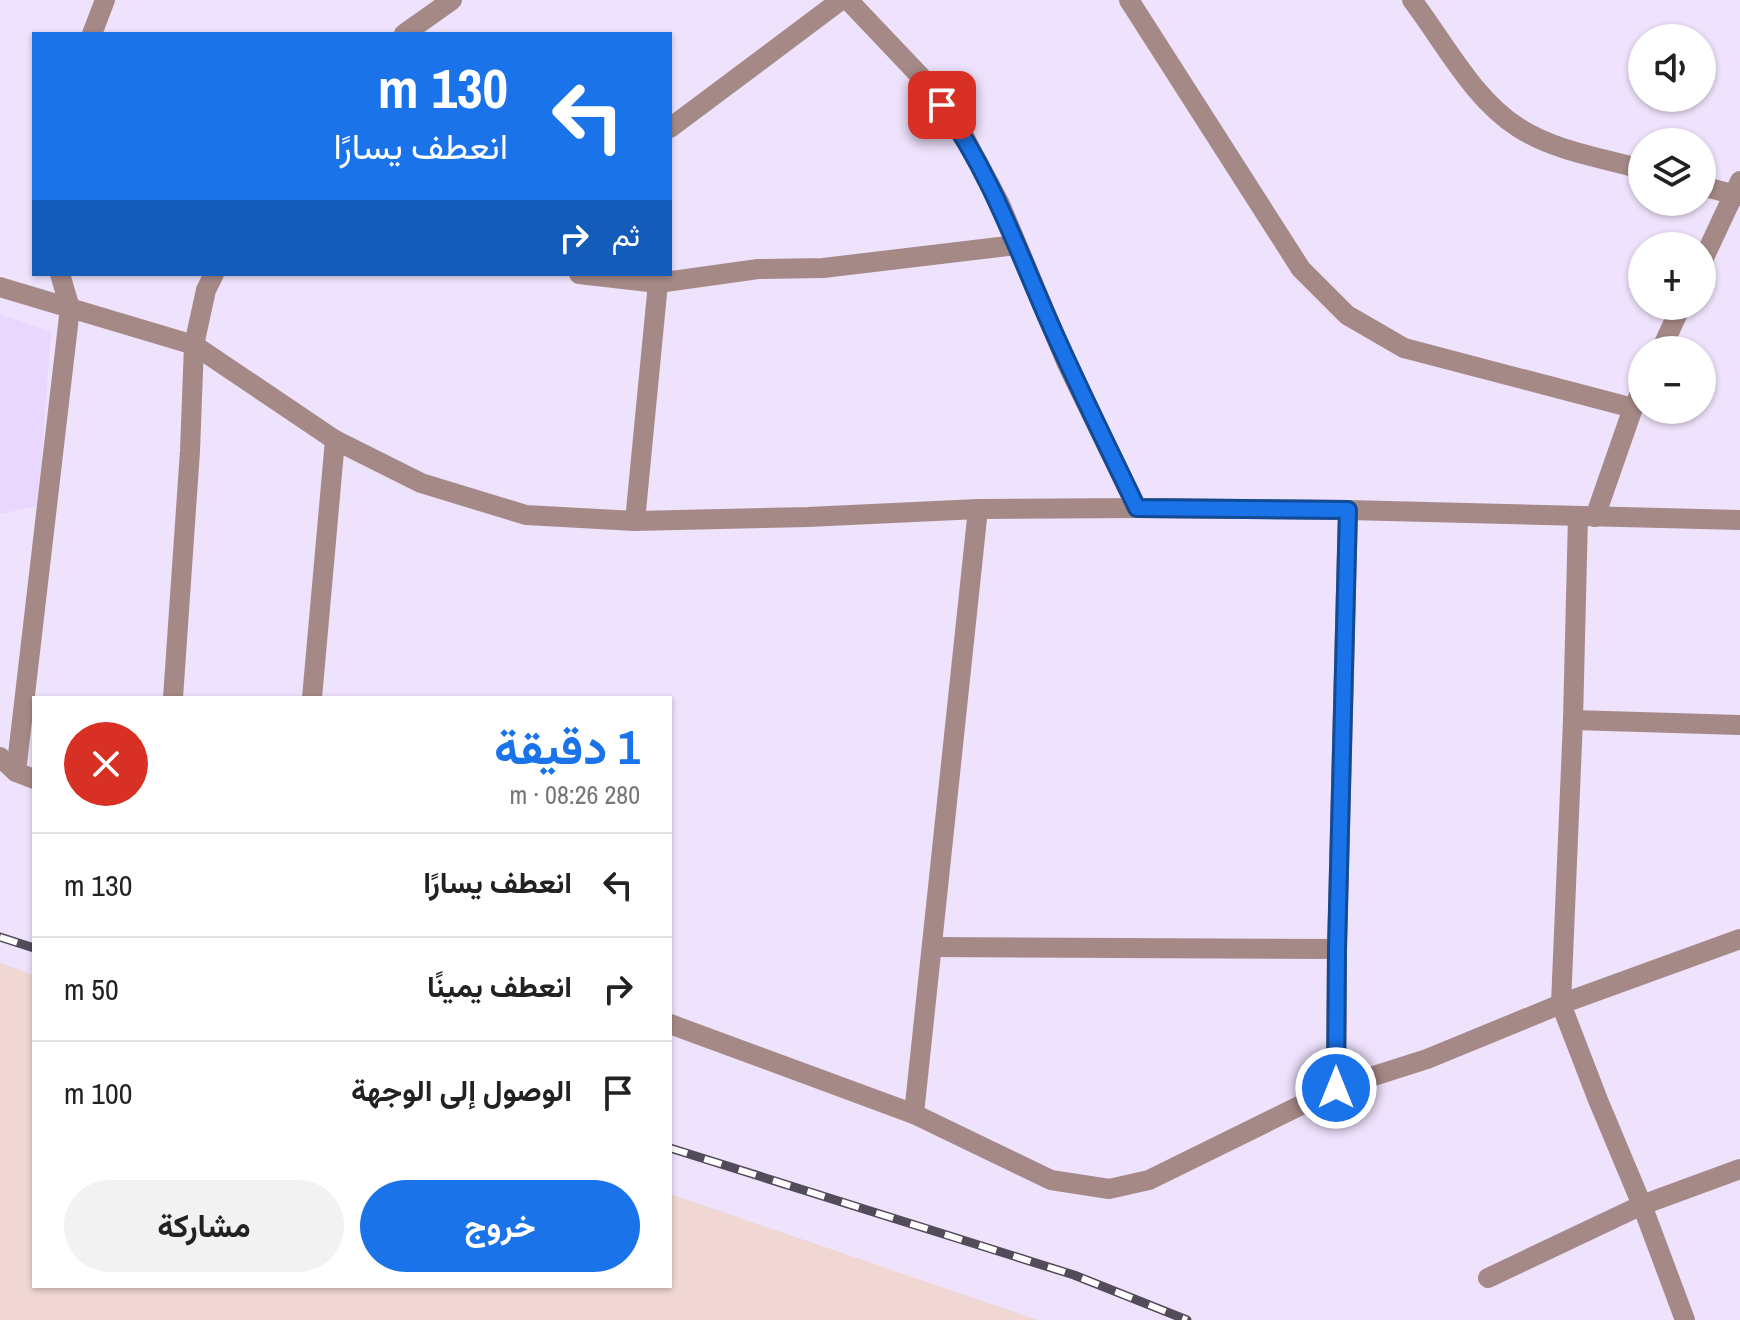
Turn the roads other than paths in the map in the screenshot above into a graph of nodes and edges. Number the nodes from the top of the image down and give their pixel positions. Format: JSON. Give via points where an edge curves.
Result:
{"nodes":[{"id":1,"x":105,"y":0,"type":"edge"},
{"id":2,"x":452,"y":0,"type":"edge"},
{"id":3,"x":841,"y":0,"type":"edge"},
{"id":4,"x":848,"y":0,"type":"edge"},
{"id":5,"x":1129,"y":0,"type":"edge"},
{"id":6,"x":1412,"y":0,"type":"edge"},
{"id":7,"x":93,"y":32,"type":"edge"},
{"id":8,"x":407,"y":32,"type":"edge"},
{"id":9,"x":672,"y":127,"type":"edge"},
{"id":10,"x":1628,"y":165,"type":"edge"},
{"id":11,"x":1716,"y":188,"type":"edge"},
{"id":12,"x":1738,"y":190,"type":"edge"},
{"id":13,"x":1716,"y":234,"type":"edge"},
{"id":14,"x":1016,"y":245,"type":"junction"},
{"id":15,"x":61,"y":276,"type":"edge"},
{"id":16,"x":213,"y":276,"type":"edge"},
{"id":17,"x":597,"y":276,"type":"edge"},
{"id":18,"x":658,"y":283,"type":"junction"},
{"id":19,"x":0,"y":287,"type":"edge"},
{"id":20,"x":70,"y":308,"type":"junction"},
{"id":21,"x":194,"y":345,"type":"junction"},
{"id":22,"x":1628,"y":397,"type":"edge"},
{"id":23,"x":1628,"y":422,"type":"edge"},
{"id":24,"x":335,"y":440,"type":"junction"},
{"id":25,"x":1137,"y":508,"type":"junction"},
{"id":26,"x":978,"y":509,"type":"junction"},
{"id":27,"x":1348,"y":510,"type":"junction"},
{"id":28,"x":1586,"y":516,"type":"junction"},
{"id":29,"x":1740,"y":520,"type":"edge"},
{"id":30,"x":635,"y":521,"type":"junction"},
{"id":31,"x":33,"y":696,"type":"edge"},
{"id":32,"x":173,"y":696,"type":"edge"},
{"id":33,"x":312,"y":696,"type":"edge"},
{"id":34,"x":32,"y":703,"type":"edge"},
{"id":35,"x":1573,"y":720,"type":"junction"},
{"id":36,"x":1740,"y":725,"type":"edge"},
{"id":37,"x":0,"y":757,"type":"edge"},
{"id":38,"x":25,"y":776,"type":"edge"},
{"id":39,"x":1740,"y":939,"type":"edge"},
{"id":40,"x":932,"y":947,"type":"junction"},
{"id":41,"x":1337,"y":949,"type":"junction"},
{"id":42,"x":1561,"y":1004,"type":"junction"},
{"id":43,"x":672,"y":1025,"type":"edge"},
{"id":44,"x":1336,"y":1088,"type":"junction"},
{"id":45,"x":914,"y":1114,"type":"junction"},
{"id":46,"x":1740,"y":1169,"type":"edge"},
{"id":47,"x":1642,"y":1205,"type":"junction"},
{"id":48,"x":1488,"y":1278,"type":"dead end"},
{"id":49,"x":1685,"y":1320,"type":"edge"}],
"edges":[{"from":1,"to":7,"type":"street"},
{"from":2,"to":8,"type":"street"},
{"from":3,"to":9,"type":"street"},
{"from":4,"to":14,"type":"street","via":[[923,79],[961,131]]},
{"from":5,"to":22,"type":"street","via":[[1301,269],[1347,315],[1404,348]]},
{"from":6,"to":10,"type":"street","via":[[1462,71],[1519,128],[1558,146]]},
{"from":11,"to":12,"type":"street"},
{"from":12,"to":13,"type":"street"},
{"from":14,"to":18,"type":"street"},
{"from":14,"to":25,"type":"street"},
{"from":15,"to":20,"type":"street"},
{"from":16,"to":21,"type":"street"},
{"from":17,"to":18,"type":"street"},
{"from":18,"to":30,"type":"street"},
{"from":19,"to":20,"type":"street"},
{"from":20,"to":21,"type":"street"},
{"from":20,"to":31,"type":"street"},
{"from":21,"to":24,"type":"street"},
{"from":21,"to":32,"type":"street"},
{"from":23,"to":28,"type":"street"},
{"from":24,"to":30,"type":"street","via":[[421,483],[526,515]]},
{"from":24,"to":33,"type":"street"},
{"from":25,"to":26,"type":"street"},
{"from":25,"to":27,"type":"street"},
{"from":26,"to":30,"type":"street"},
{"from":26,"to":40,"type":"street"},
{"from":27,"to":28,"type":"street"},
{"from":27,"to":41,"type":"street"},
{"from":28,"to":29,"type":"street"},
{"from":28,"to":35,"type":"street"},
{"from":34,"to":38,"type":"street"},
{"from":35,"to":36,"type":"street"},
{"from":35,"to":42,"type":"street"},
{"from":37,"to":38,"type":"street"},
{"from":39,"to":42,"type":"street"},
{"from":40,"to":41,"type":"street"},
{"from":40,"to":45,"type":"street"},
{"from":41,"to":44,"type":"street"},
{"from":42,"to":44,"type":"street","via":[[1427,1059]]},
{"from":42,"to":47,"type":"street"},
{"from":43,"to":45,"type":"street"},
{"from":44,"to":45,"type":"street","via":[[1149,1180],[1109,1189],[1051,1180]]},
{"from":46,"to":47,"type":"street"},
{"from":47,"to":48,"type":"street"},
{"from":47,"to":49,"type":"street"}]}
